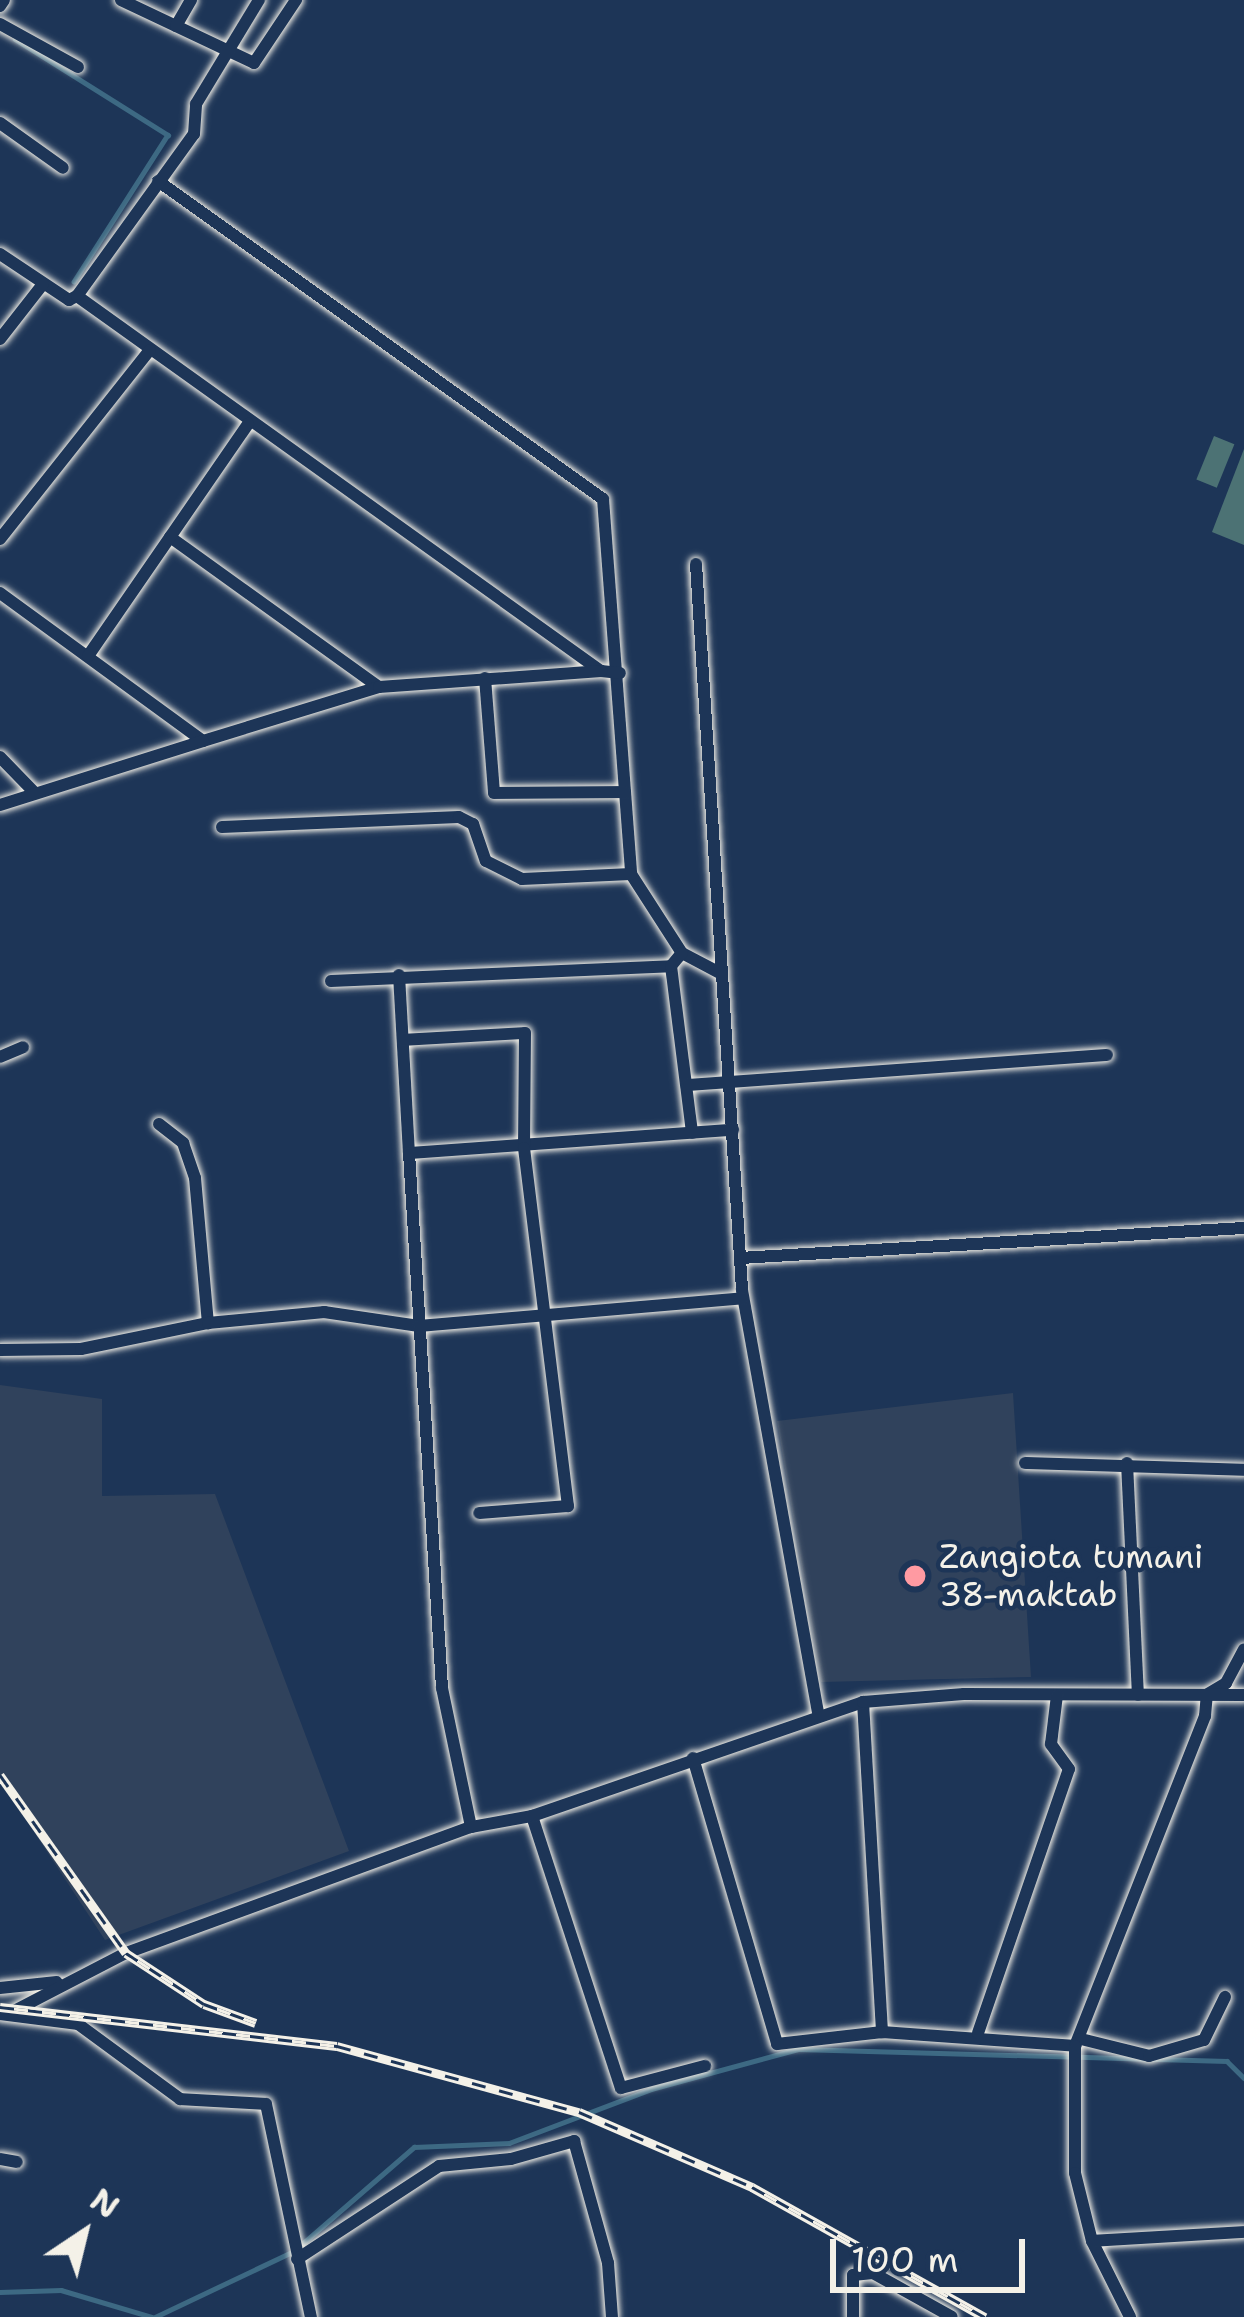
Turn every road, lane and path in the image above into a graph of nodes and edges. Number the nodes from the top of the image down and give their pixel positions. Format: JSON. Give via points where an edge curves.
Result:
{"nodes":[{"id":1,"x":122,"y":0,"type":"edge"},
{"id":2,"x":191,"y":0,"type":"edge"},
{"id":3,"x":259,"y":0,"type":"edge"},
{"id":4,"x":296,"y":0,"type":"edge"},
{"id":5,"x":0,"y":24,"type":"edge"},
{"id":6,"x":176,"y":26,"type":"junction"},
{"id":7,"x":227,"y":50,"type":"junction"},
{"id":8,"x":78,"y":67,"type":"dead end"},
{"id":9,"x":1,"y":124,"type":"edge"},
{"id":10,"x":63,"y":167,"type":"dead end"},
{"id":11,"x":158,"y":182,"type":"junction"},
{"id":12,"x":0,"y":254,"type":"edge"},
{"id":13,"x":43,"y":284,"type":"junction"},
{"id":14,"x":76,"y":296,"type":"junction"},
{"id":15,"x":0,"y":339,"type":"edge"},
{"id":16,"x":150,"y":350,"type":"junction"},
{"id":17,"x":248,"y":424,"type":"junction"},
{"id":18,"x":170,"y":537,"type":"junction"},
{"id":19,"x":0,"y":539,"type":"edge"},
{"id":20,"x":696,"y":564,"type":"dead end"},
{"id":21,"x":0,"y":593,"type":"edge"},
{"id":22,"x":88,"y":656,"type":"junction"},
{"id":23,"x":602,"y":671,"type":"junction"},
{"id":24,"x":620,"y":673,"type":"junction"},
{"id":25,"x":485,"y":678,"type":"junction"},
{"id":26,"x":380,"y":687,"type":"junction"},
{"id":27,"x":203,"y":741,"type":"junction"},
{"id":28,"x":0,"y":757,"type":"edge"},
{"id":29,"x":625,"y":791,"type":"junction"},
{"id":30,"x":35,"y":793,"type":"junction"},
{"id":31,"x":0,"y":805,"type":"edge"},
{"id":32,"x":222,"y":827,"type":"dead end"},
{"id":33,"x":631,"y":874,"type":"junction"},
{"id":34,"x":682,"y":953,"type":"junction"},
{"id":35,"x":671,"y":966,"type":"junction"},
{"id":36,"x":718,"y":972,"type":"junction"},
{"id":37,"x":399,"y":975,"type":"junction"},
{"id":38,"x":331,"y":981,"type":"dead end"},
{"id":39,"x":403,"y":1040,"type":"junction"},
{"id":40,"x":23,"y":1047,"type":"dead end"},
{"id":41,"x":1107,"y":1055,"type":"dead end"},
{"id":42,"x":0,"y":1057,"type":"edge"},
{"id":43,"x":725,"y":1083,"type":"junction"},
{"id":44,"x":687,"y":1085,"type":"junction"},
{"id":45,"x":159,"y":1124,"type":"dead end"},
{"id":46,"x":733,"y":1130,"type":"junction"},
{"id":47,"x":692,"y":1133,"type":"junction"},
{"id":48,"x":524,"y":1148,"type":"junction"},
{"id":49,"x":409,"y":1153,"type":"junction"},
{"id":50,"x":1244,"y":1228,"type":"edge"},
{"id":51,"x":740,"y":1258,"type":"junction"},
{"id":52,"x":743,"y":1298,"type":"junction"},
{"id":53,"x":542,"y":1315,"type":"junction"},
{"id":54,"x":208,"y":1323,"type":"junction"},
{"id":55,"x":419,"y":1326,"type":"junction"},
{"id":56,"x":0,"y":1350,"type":"edge"},
{"id":57,"x":1024,"y":1463,"type":"dead end"},
{"id":58,"x":1127,"y":1463,"type":"junction"},
{"id":59,"x":1244,"y":1469,"type":"edge"},
{"id":60,"x":479,"y":1513,"type":"dead end"},
{"id":61,"x":1244,"y":1649,"type":"edge"},
{"id":62,"x":1057,"y":1694,"type":"junction"},
{"id":63,"x":1138,"y":1695,"type":"junction"},
{"id":64,"x":1207,"y":1695,"type":"junction"},
{"id":65,"x":1244,"y":1695,"type":"edge"},
{"id":66,"x":863,"y":1702,"type":"junction"},
{"id":67,"x":818,"y":1714,"type":"junction"},
{"id":68,"x":693,"y":1758,"type":"junction"},
{"id":69,"x":532,"y":1816,"type":"junction"},
{"id":70,"x":471,"y":1827,"type":"junction"},
{"id":71,"x":64,"y":1981,"type":"junction"},
{"id":72,"x":0,"y":1988,"type":"edge"},
{"id":73,"x":1226,"y":1997,"type":"dead end"},
{"id":74,"x":7,"y":2012,"type":"edge"},
{"id":75,"x":882,"y":2032,"type":"junction"},
{"id":76,"x":978,"y":2033,"type":"junction"},
{"id":77,"x":1078,"y":2042,"type":"junction"},
{"id":78,"x":705,"y":2066,"type":"dead end"},
{"id":79,"x":0,"y":2159,"type":"edge"},
{"id":80,"x":17,"y":2162,"type":"dead end"},
{"id":81,"x":1244,"y":2232,"type":"edge"},
{"id":82,"x":1091,"y":2241,"type":"junction"},
{"id":83,"x":297,"y":2259,"type":"junction"},
{"id":84,"x":1124,"y":2315,"type":"edge"},
{"id":85,"x":311,"y":2317,"type":"edge"},
{"id":86,"x":613,"y":2317,"type":"edge"},
{"id":87,"x":853,"y":2317,"type":"edge"},
{"id":88,"x":952,"y":2317,"type":"edge"}],
"edges":[{"from":1,"to":6,"type":"street"},
{"from":2,"to":6,"type":"street"},
{"from":3,"to":7,"type":"street"},
{"from":4,"to":7,"type":"street","via":[[257,62]]},
{"from":5,"to":8,"type":"street"},
{"from":6,"to":7,"type":"street"},
{"from":7,"to":11,"type":"street","via":[[196,104],[194,134]]},
{"from":9,"to":10,"type":"street"},
{"from":11,"to":14,"type":"street"},
{"from":11,"to":24,"type":"street","via":[[603,499]]},
{"from":12,"to":13,"type":"street"},
{"from":13,"to":14,"type":"street","via":[[69,300]]},
{"from":13,"to":15,"type":"street"},
{"from":14,"to":16,"type":"street"},
{"from":16,"to":17,"type":"street"},
{"from":16,"to":19,"type":"street"},
{"from":17,"to":18,"type":"street"},
{"from":17,"to":23,"type":"street"},
{"from":18,"to":22,"type":"street"},
{"from":18,"to":26,"type":"street"},
{"from":20,"to":36,"type":"street"},
{"from":21,"to":22,"type":"street"},
{"from":22,"to":27,"type":"street"},
{"from":23,"to":24,"type":"street"},
{"from":23,"to":25,"type":"street"},
{"from":24,"to":29,"type":"street"},
{"from":25,"to":26,"type":"street"},
{"from":25,"to":29,"type":"street","via":[[494,793]]},
{"from":26,"to":27,"type":"street"},
{"from":27,"to":30,"type":"street"},
{"from":28,"to":30,"type":"street"},
{"from":29,"to":33,"type":"street"},
{"from":30,"to":31,"type":"street"},
{"from":32,"to":33,"type":"street","via":[[459,817],[472,824],[486,861],[522,879]]},
{"from":33,"to":34,"type":"street"},
{"from":34,"to":35,"type":"street"},
{"from":34,"to":36,"type":"street"},
{"from":35,"to":37,"type":"street"},
{"from":35,"to":44,"type":"street"},
{"from":36,"to":43,"type":"street"},
{"from":37,"to":38,"type":"street"},
{"from":37,"to":39,"type":"street"},
{"from":39,"to":48,"type":"street","via":[[525,1033]]},
{"from":39,"to":49,"type":"street"},
{"from":40,"to":42,"type":"street"},
{"from":41,"to":43,"type":"street"},
{"from":43,"to":44,"type":"street"},
{"from":43,"to":46,"type":"street"},
{"from":44,"to":47,"type":"street"},
{"from":45,"to":54,"type":"street","via":[[182,1143],[195,1178]]},
{"from":46,"to":47,"type":"street"},
{"from":46,"to":51,"type":"street"},
{"from":47,"to":48,"type":"street"},
{"from":48,"to":49,"type":"street"},
{"from":48,"to":53,"type":"street"},
{"from":49,"to":55,"type":"street"},
{"from":50,"to":51,"type":"street"},
{"from":51,"to":52,"type":"street"},
{"from":52,"to":53,"type":"street"},
{"from":52,"to":67,"type":"street"},
{"from":53,"to":55,"type":"street"},
{"from":53,"to":60,"type":"street","via":[[568,1506]]},
{"from":54,"to":55,"type":"street","via":[[350,1311]]},
{"from":54,"to":56,"type":"street","via":[[81,1349]]},
{"from":55,"to":70,"type":"street","via":[[442,1688]]},
{"from":57,"to":58,"type":"street"},
{"from":58,"to":59,"type":"street"},
{"from":58,"to":63,"type":"street"},
{"from":61,"to":64,"type":"street","via":[[1226,1683]]},
{"from":62,"to":63,"type":"street"},
{"from":62,"to":66,"type":"street"},
{"from":62,"to":76,"type":"street","via":[[1052,1744],[1070,1769]]},
{"from":63,"to":64,"type":"street"},
{"from":64,"to":65,"type":"street"},
{"from":64,"to":77,"type":"street"},
{"from":66,"to":67,"type":"street"},
{"from":66,"to":75,"type":"street"},
{"from":67,"to":68,"type":"street"},
{"from":68,"to":69,"type":"street"},
{"from":68,"to":75,"type":"street","via":[[777,2044]]},
{"from":69,"to":70,"type":"street"},
{"from":69,"to":78,"type":"street","via":[[621,2088]]},
{"from":70,"to":71,"type":"street"},
{"from":71,"to":72,"type":"street"},
{"from":71,"to":74,"type":"street"},
{"from":73,"to":77,"type":"street","via":[[1204,2039],[1148,2056]]},
{"from":74,"to":83,"type":"street","via":[[78,2024],[180,2099],[266,2104]]},
{"from":75,"to":76,"type":"street","via":[[928,2041]]},
{"from":76,"to":77,"type":"street"},
{"from":77,"to":82,"type":"street","via":[[1075,2173]]},
{"from":79,"to":80,"type":"street"},
{"from":81,"to":82,"type":"street"},
{"from":82,"to":84,"type":"street"},
{"from":83,"to":85,"type":"street"},
{"from":83,"to":86,"type":"street","via":[[439,2166],[511,2159],[574,2141],[608,2263]]},
{"from":87,"to":88,"type":"street","via":[[854,2275],[873,2272]]}]}
